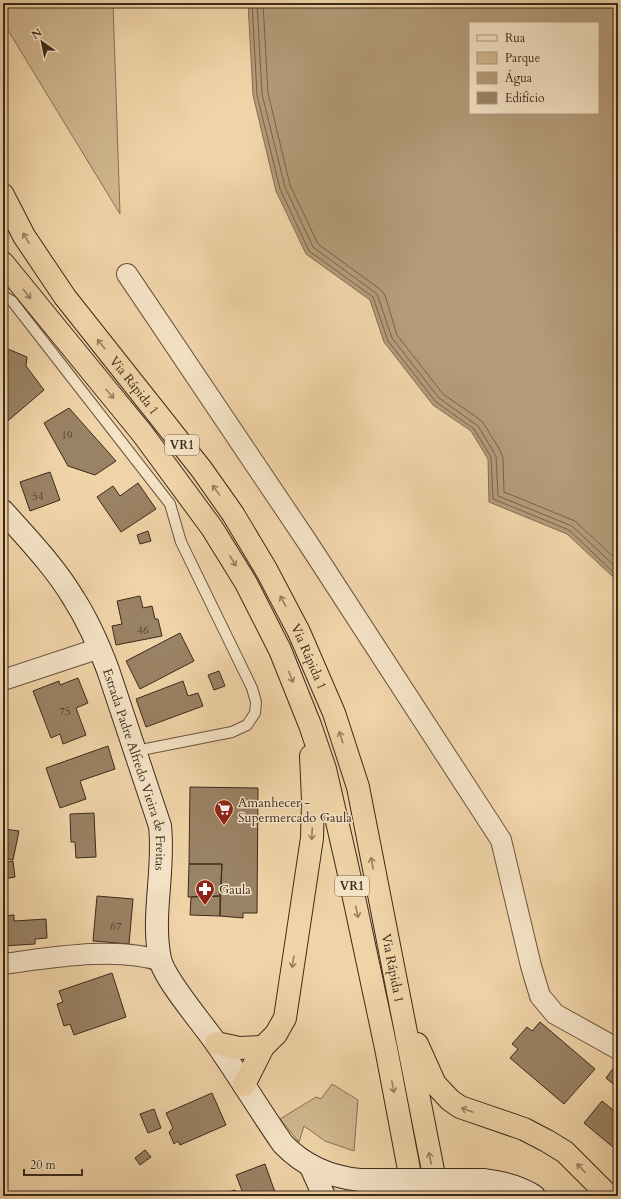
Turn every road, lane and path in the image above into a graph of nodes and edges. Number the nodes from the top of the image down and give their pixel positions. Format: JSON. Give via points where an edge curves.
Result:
{"nodes":[{"id":1,"x":3,"y":195,"type":"edge"},
{"id":2,"x":3,"y":263,"type":"edge"},
{"id":3,"x":127,"y":274,"type":"dead end"},
{"id":4,"x":3,"y":296,"type":"edge"},
{"id":5,"x":3,"y":511,"type":"edge"},
{"id":6,"x":100,"y":648,"type":"junction"},
{"id":7,"x":3,"y":680,"type":"edge"},
{"id":8,"x":310,"y":725,"type":"junction"},
{"id":9,"x":136,"y":751,"type":"junction"},
{"id":10,"x":161,"y":961,"type":"junction"},
{"id":11,"x":3,"y":964,"type":"edge"},
{"id":12,"x":401,"y":1011,"type":"junction"},
{"id":13,"x":216,"y":1043,"type":"junction"},
{"id":14,"x":263,"y":1047,"type":"junction"},
{"id":15,"x":618,"y":1049,"type":"edge"},
{"id":16,"x":244,"y":1085,"type":"junction"},
{"id":17,"x":311,"y":1167,"type":"junction"},
{"id":18,"x":324,"y":1196,"type":"edge"},
{"id":19,"x":414,"y":1196,"type":"edge"},
{"id":20,"x":438,"y":1196,"type":"edge"},
{"id":21,"x":534,"y":1196,"type":"edge"},
{"id":22,"x":609,"y":1196,"type":"edge"}],
"edges":[{"from":12,"to":1,"type":"highway","name":"Via Rápida 1","number":"VR1","one_way":true,"via":[[358,787],[334,713],[299,632],[233,514],[202,470],[65,298],[24,236]]},
{"from":2,"to":8,"type":"highway","name":"Via Rápida 1","number":"VR1","one_way":true,"via":[[142,433],[212,528],[246,583],[280,650]]},
{"from":3,"to":15,"type":"street","via":[[308,543],[501,840],[540,996],[555,1014]]},
{"from":4,"to":9,"type":"lane","via":[[12,301],[170,504],[180,542],[252,688],[256,702],[255,713],[246,725],[232,732]]},
{"from":5,"to":6,"type":"main road","name":"Estrada Padre Alfredo Vieira de Freitas","via":[[74,598]]},
{"from":6,"to":7,"type":"street"},
{"from":6,"to":9,"type":"main road","name":"Estrada Padre Alfredo Vieira de Freitas"},
{"from":8,"to":14,"type":"highway","one_way":true,"via":[[314,800],[312,838],[285,1018],[276,1034]]},
{"from":8,"to":19,"type":"highway","name":"Via Rápida 1","number":"VR1","one_way":true,"via":[[324,769],[347,865]]},
{"from":9,"to":10,"type":"main road","name":"Estrada Padre Alfredo Vieira de Freitas","via":[[160,826],[162,846],[158,924]]},
{"from":10,"to":11,"type":"street","via":[[123,953],[45,958]]},
{"from":10,"to":13,"type":"main road","name":"Estrada Padre Alfredo Vieira de Freitas"},
{"from":20,"to":12,"type":"highway","name":"Via Rápida 1","number":"VR1","one_way":true},
{"from":22,"to":12,"type":"highway","one_way":true,"via":[[565,1152],[548,1141],[524,1129],[460,1107],[450,1100],[435,1084]]},
{"from":13,"to":14,"type":"highway","via":[[239,1048]]},
{"from":13,"to":16,"type":"main road","name":"Estrada Padre Alfredo Vieira de Freitas"},
{"from":14,"to":16,"type":"highway"},
{"from":16,"to":17,"type":"main road","name":"Estrada Padre Alfredo Vieira de Freitas","via":[[282,1144]]},
{"from":17,"to":18,"type":"main road"},
{"from":17,"to":21,"type":"main road","name":"Estrada Padre Alfredo Vieira de Freitas","bridge":true,"via":[[332,1175],[360,1180],[483,1180],[514,1186]]}]}
